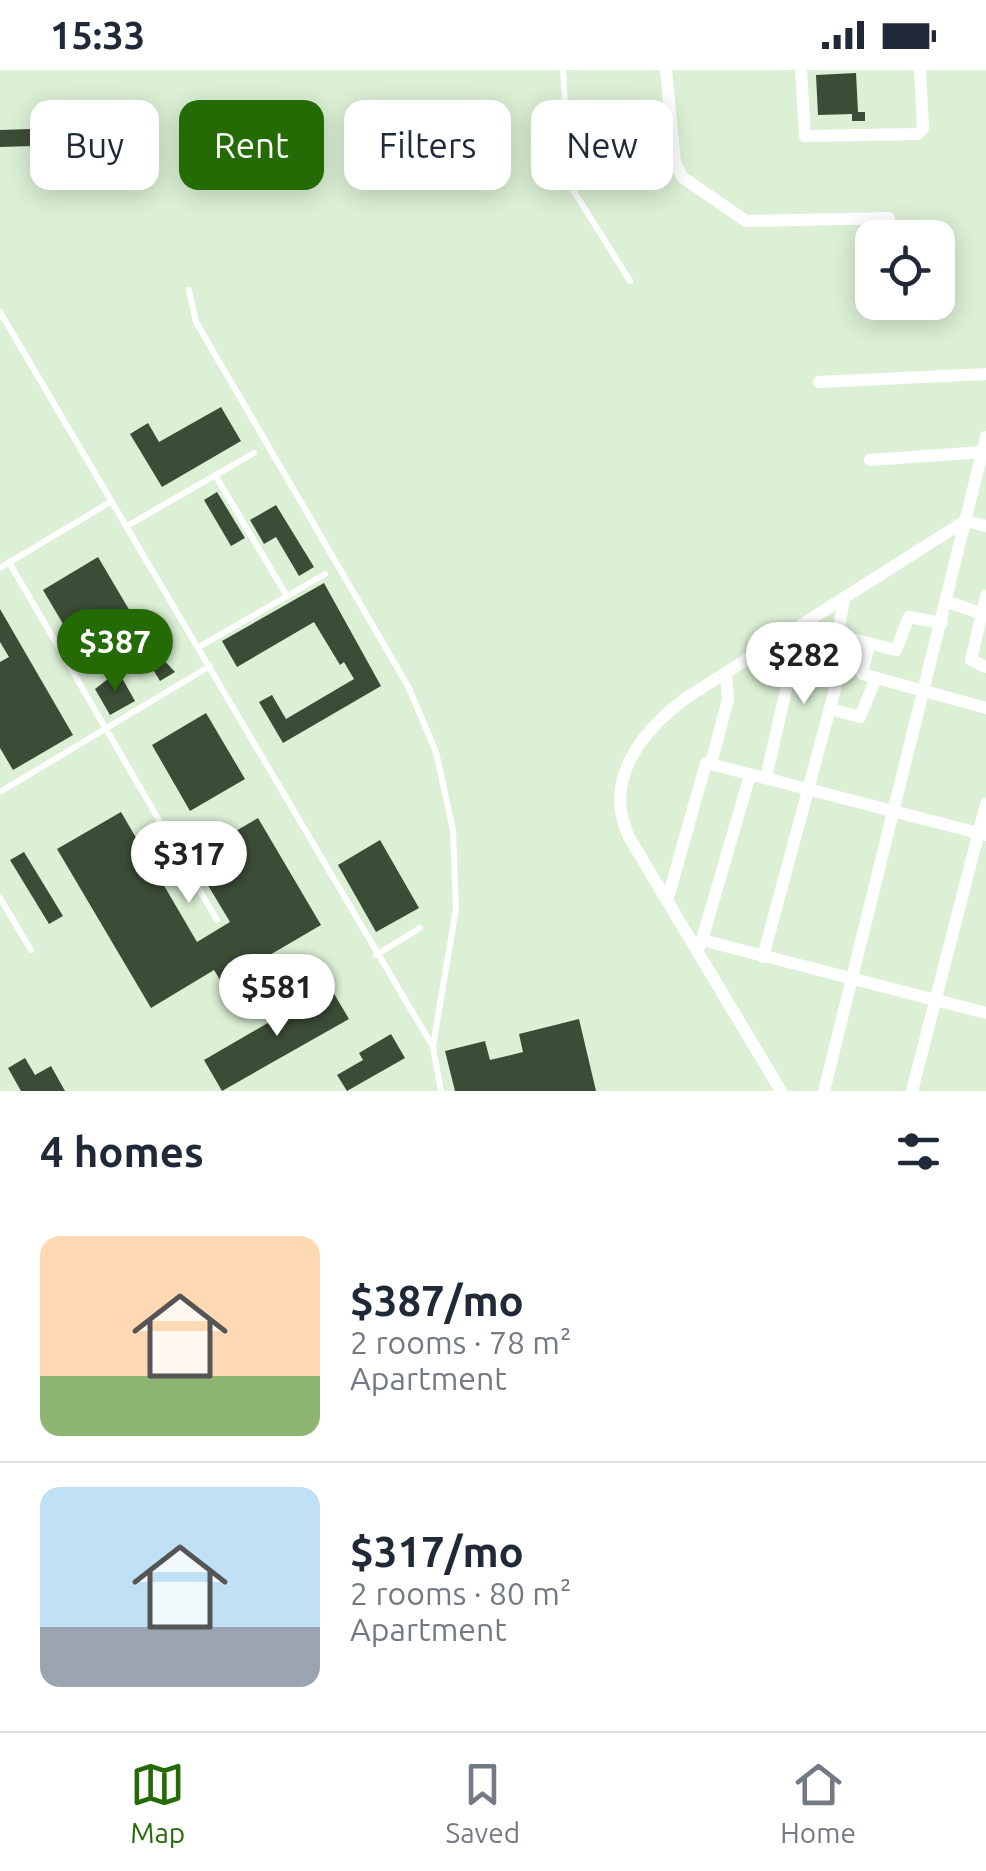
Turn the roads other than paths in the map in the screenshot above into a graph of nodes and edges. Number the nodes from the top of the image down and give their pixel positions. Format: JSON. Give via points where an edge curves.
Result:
{"nodes":[{"id":1,"x":563,"y":70,"type":"edge"},
{"id":2,"x":666,"y":70,"type":"edge"},
{"id":3,"x":801,"y":70,"type":"edge"},
{"id":4,"x":920,"y":70,"type":"edge"},
{"id":5,"x":889,"y":218,"type":"dead end"},
{"id":6,"x":630,"y":281,"type":"dead end"},
{"id":7,"x":189,"y":290,"type":"dead end"},
{"id":8,"x":0,"y":312,"type":"edge"},
{"id":9,"x":986,"y":374,"type":"edge"},
{"id":10,"x":819,"y":382,"type":"dead end"},
{"id":11,"x":986,"y":438,"type":"edge"},
{"id":12,"x":982,"y":452,"type":"junction"},
{"id":13,"x":254,"y":453,"type":"dead end"},
{"id":14,"x":870,"y":460,"type":"dead end"},
{"id":15,"x":216,"y":475,"type":"junction"},
{"id":16,"x":112,"y":501,"type":"junction"},
{"id":17,"x":965,"y":521,"type":"junction"},
{"id":18,"x":127,"y":526,"type":"junction"},
{"id":19,"x":986,"y":526,"type":"edge"},
{"id":20,"x":9,"y":562,"type":"junction"},
{"id":21,"x":0,"y":568,"type":"edge"},
{"id":22,"x":325,"y":574,"type":"dead end"},
{"id":23,"x":287,"y":596,"type":"junction"},
{"id":24,"x":986,"y":596,"type":"edge"},
{"id":25,"x":844,"y":602,"type":"junction"},
{"id":26,"x":948,"y":602,"type":"junction"},
{"id":27,"x":980,"y":613,"type":"junction"},
{"id":28,"x":942,"y":623,"type":"junction"},
{"id":29,"x":840,"y":636,"type":"junction"},
{"id":30,"x":773,"y":644,"type":"junction"},
{"id":31,"x":869,"y":644,"type":"junction"},
{"id":32,"x":199,"y":647,"type":"junction"},
{"id":33,"x":210,"y":666,"type":"junction"},
{"id":34,"x":986,"y":666,"type":"edge"},
{"id":35,"x":726,"y":674,"type":"junction"},
{"id":36,"x":876,"y":678,"type":"junction"},
{"id":37,"x":925,"y":693,"type":"junction"},
{"id":38,"x":986,"y":708,"type":"edge"},
{"id":39,"x":830,"y":710,"type":"junction"},
{"id":40,"x":106,"y":728,"type":"junction"},
{"id":41,"x":711,"y":764,"type":"junction"},
{"id":42,"x":750,"y":775,"type":"junction"},
{"id":43,"x":766,"y":778,"type":"junction"},
{"id":44,"x":808,"y":788,"type":"junction"},
{"id":45,"x":0,"y":792,"type":"edge"},
{"id":46,"x":986,"y":804,"type":"edge"},
{"id":47,"x":895,"y":809,"type":"junction"},
{"id":48,"x":982,"y":834,"type":"edge"},
{"id":49,"x":0,"y":898,"type":"edge"},
{"id":50,"x":666,"y":901,"type":"junction"},
{"id":51,"x":217,"y":920,"type":"dead end"},
{"id":52,"x":420,"y":928,"type":"dead end"},
{"id":53,"x":700,"y":946,"type":"junction"},
{"id":54,"x":31,"y":950,"type":"dead end"},
{"id":55,"x":376,"y":955,"type":"junction"},
{"id":56,"x":764,"y":957,"type":"junction"},
{"id":57,"x":850,"y":980,"type":"junction"},
{"id":58,"x":935,"y":1001,"type":"junction"},
{"id":59,"x":986,"y":1012,"type":"edge"},
{"id":60,"x":433,"y":1047,"type":"junction"},
{"id":61,"x":441,"y":1091,"type":"edge"},
{"id":62,"x":781,"y":1091,"type":"edge"},
{"id":63,"x":824,"y":1091,"type":"edge"},
{"id":64,"x":912,"y":1091,"type":"edge"}],
"edges":[{"from":1,"to":6,"type":"lane","via":[[570,185]]},
{"from":2,"to":5,"type":"street","via":[[675,162],[682,176],[730,211],[762,223]]},
{"from":3,"to":4,"type":"street","via":[[804,136],[918,134]]},
{"from":7,"to":60,"type":"lane","via":[[196,322],[408,686],[436,752],[453,830],[456,910]]},
{"from":8,"to":16,"type":"lane"},
{"from":9,"to":10,"type":"street"},
{"from":11,"to":12,"type":"street"},
{"from":12,"to":14,"type":"street"},
{"from":12,"to":17,"type":"street"},
{"from":13,"to":15,"type":"lane"},
{"from":15,"to":18,"type":"lane"},
{"from":15,"to":23,"type":"lane"},
{"from":16,"to":18,"type":"lane"},
{"from":16,"to":20,"type":"lane"},
{"from":17,"to":19,"type":"street"},
{"from":17,"to":25,"type":"street"},
{"from":17,"to":26,"type":"street"},
{"from":18,"to":32,"type":"lane"},
{"from":20,"to":21,"type":"lane"},
{"from":20,"to":40,"type":"lane"},
{"from":22,"to":23,"type":"lane"},
{"from":23,"to":32,"type":"lane"},
{"from":24,"to":27,"type":"street"},
{"from":25,"to":29,"type":"street"},
{"from":25,"to":30,"type":"street"},
{"from":26,"to":27,"type":"street"},
{"from":26,"to":28,"type":"street"},
{"from":27,"to":34,"type":"street","via":[[971,660]]},
{"from":28,"to":31,"type":"street","via":[[909,617],[896,650]]},
{"from":28,"to":37,"type":"street"},
{"from":29,"to":31,"type":"street"},
{"from":29,"to":39,"type":"street"},
{"from":30,"to":35,"type":"street"},
{"from":30,"to":43,"type":"street","via":[[788,682]]},
{"from":31,"to":36,"type":"street","via":[[860,673]]},
{"from":32,"to":33,"type":"lane"},
{"from":33,"to":40,"type":"lane"},
{"from":33,"to":55,"type":"lane"},
{"from":35,"to":41,"type":"street","via":[[728,699]]},
{"from":35,"to":50,"type":"street","via":[[666,713],[634,748],[627,766],[622,823]]},
{"from":36,"to":37,"type":"street"},
{"from":36,"to":39,"type":"street","via":[[860,718]]},
{"from":37,"to":38,"type":"street"},
{"from":37,"to":47,"type":"street"},
{"from":39,"to":44,"type":"street"},
{"from":40,"to":45,"type":"lane"},
{"from":40,"to":51,"type":"lane"},
{"from":41,"to":42,"type":"street"},
{"from":41,"to":50,"type":"street","via":[[702,769]]},
{"from":42,"to":43,"type":"street"},
{"from":42,"to":53,"type":"street"},
{"from":43,"to":44,"type":"street"},
{"from":44,"to":47,"type":"street"},
{"from":44,"to":56,"type":"street"},
{"from":46,"to":48,"type":"street"},
{"from":47,"to":48,"type":"street"},
{"from":47,"to":57,"type":"street"},
{"from":48,"to":58,"type":"street"},
{"from":49,"to":54,"type":"lane"},
{"from":50,"to":53,"type":"street"},
{"from":52,"to":55,"type":"lane"},
{"from":53,"to":56,"type":"street"},
{"from":53,"to":62,"type":"street"},
{"from":55,"to":60,"type":"lane"},
{"from":56,"to":57,"type":"street"},
{"from":57,"to":58,"type":"street"},
{"from":57,"to":63,"type":"street"},
{"from":58,"to":59,"type":"street"},
{"from":58,"to":64,"type":"street"},
{"from":60,"to":61,"type":"lane"}]}
